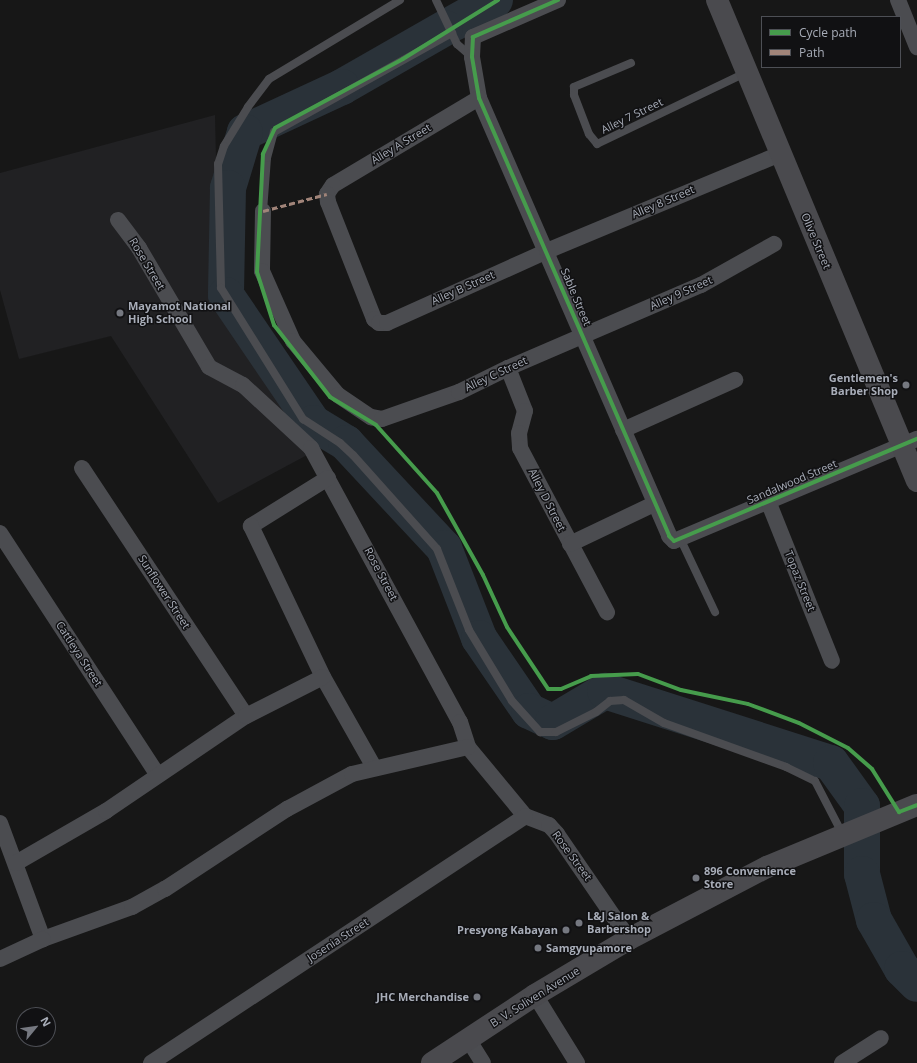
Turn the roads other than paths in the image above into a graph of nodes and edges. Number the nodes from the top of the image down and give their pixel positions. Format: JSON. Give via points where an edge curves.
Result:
{"nodes":[{"id":1,"x":400,"y":0,"type":"edge"},
{"id":2,"x":436,"y":0,"type":"edge"},
{"id":3,"x":558,"y":0,"type":"edge"},
{"id":4,"x":717,"y":0,"type":"edge"},
{"id":5,"x":898,"y":0,"type":"edge"},
{"id":6,"x":452,"y":33,"type":"junction"},
{"id":7,"x":917,"y":47,"type":"edge"},
{"id":8,"x":472,"y":57,"type":"junction"},
{"id":9,"x":631,"y":63,"type":"dead end"},
{"id":10,"x":745,"y":73,"type":"junction"},
{"id":11,"x":479,"y":98,"type":"junction"},
{"id":12,"x":780,"y":154,"type":"junction"},
{"id":13,"x":264,"y":211,"type":"joint"},
{"id":14,"x":118,"y":220,"type":"dead end"},
{"id":15,"x":774,"y":244,"type":"dead end"},
{"id":16,"x":547,"y":250,"type":"junction"},
{"id":17,"x":379,"y":323,"type":"joint"},
{"id":18,"x":583,"y":335,"type":"junction"},
{"id":19,"x":508,"y":368,"type":"junction"},
{"id":20,"x":736,"y":380,"type":"dead end"},
{"id":21,"x":623,"y":430,"type":"junction"},
{"id":22,"x":910,"y":442,"type":"edge"},
{"id":23,"x":82,"y":468,"type":"dead end"},
{"id":24,"x":328,"y":478,"type":"junction"},
{"id":25,"x":917,"y":481,"type":"edge"},
{"id":26,"x":768,"y":502,"type":"junction"},
{"id":27,"x":654,"y":504,"type":"junction"},
{"id":28,"x":0,"y":533,"type":"edge"},
{"id":29,"x":677,"y":539,"type":"junction"},
{"id":30,"x":570,"y":544,"type":"junction"},
{"id":31,"x":607,"y":612,"type":"dead end"},
{"id":32,"x":715,"y":612,"type":"dead end"},
{"id":33,"x":832,"y":661,"type":"dead end"},
{"id":34,"x":323,"y":677,"type":"junction"},
{"id":35,"x":246,"y":716,"type":"junction"},
{"id":36,"x":468,"y":747,"type":"junction"},
{"id":37,"x":374,"y":767,"type":"junction"},
{"id":38,"x":158,"y":775,"type":"junction"},
{"id":39,"x":917,"y":805,"type":"edge"},
{"id":40,"x":525,"y":816,"type":"junction"},
{"id":41,"x":0,"y":823,"type":"edge"},
{"id":42,"x":850,"y":833,"type":"junction"},
{"id":43,"x":16,"y":863,"type":"junction"},
{"id":44,"x":42,"y":939,"type":"junction"},
{"id":45,"x":629,"y":939,"type":"junction"},
{"id":46,"x":0,"y":959,"type":"edge"},
{"id":47,"x":535,"y":995,"type":"junction"},
{"id":48,"x":881,"y":1038,"type":"dead end"},
{"id":49,"x":468,"y":1039,"type":"junction"},
{"id":50,"x":151,"y":1063,"type":"edge"},
{"id":51,"x":432,"y":1063,"type":"edge"},
{"id":52,"x":483,"y":1063,"type":"edge"},
{"id":53,"x":577,"y":1063,"type":"edge"},
{"id":54,"x":842,"y":1063,"type":"edge"}],
"edges":[{"from":1,"to":42,"type":"lane","via":[[269,80],[224,146],[218,164],[221,288],[303,419],[340,443],[353,455],[437,548],[469,630],[512,701],[540,732],[556,732],[596,712],[610,701],[624,700],[664,723],[786,767],[815,781]]},
{"from":2,"to":6,"type":"lane"},
{"from":3,"to":8,"type":"street","name":"Sable Street","via":[[473,37]]},
{"from":4,"to":10,"type":"main road","name":"Olive Street"},
{"from":5,"to":7,"type":"street"},
{"from":6,"to":8,"type":"lane","via":[[457,44]]},
{"from":6,"to":13,"type":"lane","via":[[274,132],[267,158]]},
{"from":8,"to":11,"type":"street","name":"Sable Street"},
{"from":9,"to":10,"type":"lane","name":"Alley 7 Street","via":[[574,87],[574,96],[589,134],[597,144]]},
{"from":10,"to":12,"type":"main road","name":"Olive Street"},
{"from":11,"to":16,"type":"street","name":"Sable Street"},
{"from":11,"to":17,"type":"street","name":"Alley A Street","via":[[333,185],[327,194],[374,319]]},
{"from":12,"to":16,"type":"street","name":"Alley 8 Street"},
{"from":12,"to":22,"type":"main road","name":"Olive Street"},
{"from":13,"to":19,"type":"street","name":"Alley C Street","via":[[262,271],[293,341],[338,395],[360,411],[382,419],[409,412],[459,392]]},
{"from":14,"to":24,"type":"street","name":"Rose Street","via":[[139,248],[209,367],[243,385],[311,448]]},
{"from":15,"to":18,"type":"street","name":"Alley 9 Street","via":[[701,285]]},
{"from":16,"to":17,"type":"street","name":"Alley B Street","via":[[387,323]]},
{"from":16,"to":18,"type":"street","name":"Sable Street"},
{"from":18,"to":19,"type":"street","name":"Alley C Street"},
{"from":18,"to":21,"type":"street","name":"Sable Street"},
{"from":19,"to":30,"type":"street","name":"Alley D Street","via":[[525,411],[519,433],[520,448]]},
{"from":20,"to":21,"type":"street"},
{"from":21,"to":27,"type":"street","name":"Sable Street"},
{"from":22,"to":25,"type":"main road","name":"Olive Street"},
{"from":22,"to":26,"type":"street","name":"Sandalwood Street"},
{"from":23,"to":35,"type":"street","name":"Sunflower Street"},
{"from":24,"to":34,"type":"street","via":[[251,526]]},
{"from":24,"to":36,"type":"street","name":"Rose Street","via":[[460,722]]},
{"from":26,"to":29,"type":"street","name":"Sandalwood Street"},
{"from":26,"to":33,"type":"street","name":"Topaz Street"},
{"from":27,"to":29,"type":"street","name":"Sable Street"},
{"from":27,"to":30,"type":"street","name":"Alley D Street"},
{"from":28,"to":38,"type":"street","name":"Cattleya Street"},
{"from":29,"to":32,"type":"lane"},
{"from":30,"to":31,"type":"street"},
{"from":34,"to":35,"type":"street"},
{"from":34,"to":37,"type":"street"},
{"from":35,"to":38,"type":"street"},
{"from":36,"to":37,"type":"street"},
{"from":36,"to":40,"type":"street","name":"Rose Street"},
{"from":37,"to":44,"type":"street","via":[[352,774],[287,809],[165,889],[132,907]]},
{"from":38,"to":43,"type":"street","via":[[99,815]]},
{"from":39,"to":42,"type":"main road","name":"B. V. Soliven Avenue"},
{"from":40,"to":45,"type":"street","name":"Rose Street","via":[[549,825],[557,834]]},
{"from":40,"to":50,"type":"street","name":"Josenia Street"},
{"from":41,"to":43,"type":"street"},
{"from":42,"to":45,"type":"main road","name":"B. V. Soliven Avenue","via":[[767,867]]},
{"from":43,"to":44,"type":"street"},
{"from":44,"to":46,"type":"street"},
{"from":45,"to":47,"type":"main road","name":"B. V. Soliven Avenue"},
{"from":47,"to":49,"type":"main road","name":"B. V. Soliven Avenue"},
{"from":47,"to":53,"type":"street"},
{"from":48,"to":54,"type":"street"},
{"from":49,"to":51,"type":"main road","name":"B. V. Soliven Avenue"},
{"from":49,"to":52,"type":"street"}]}
